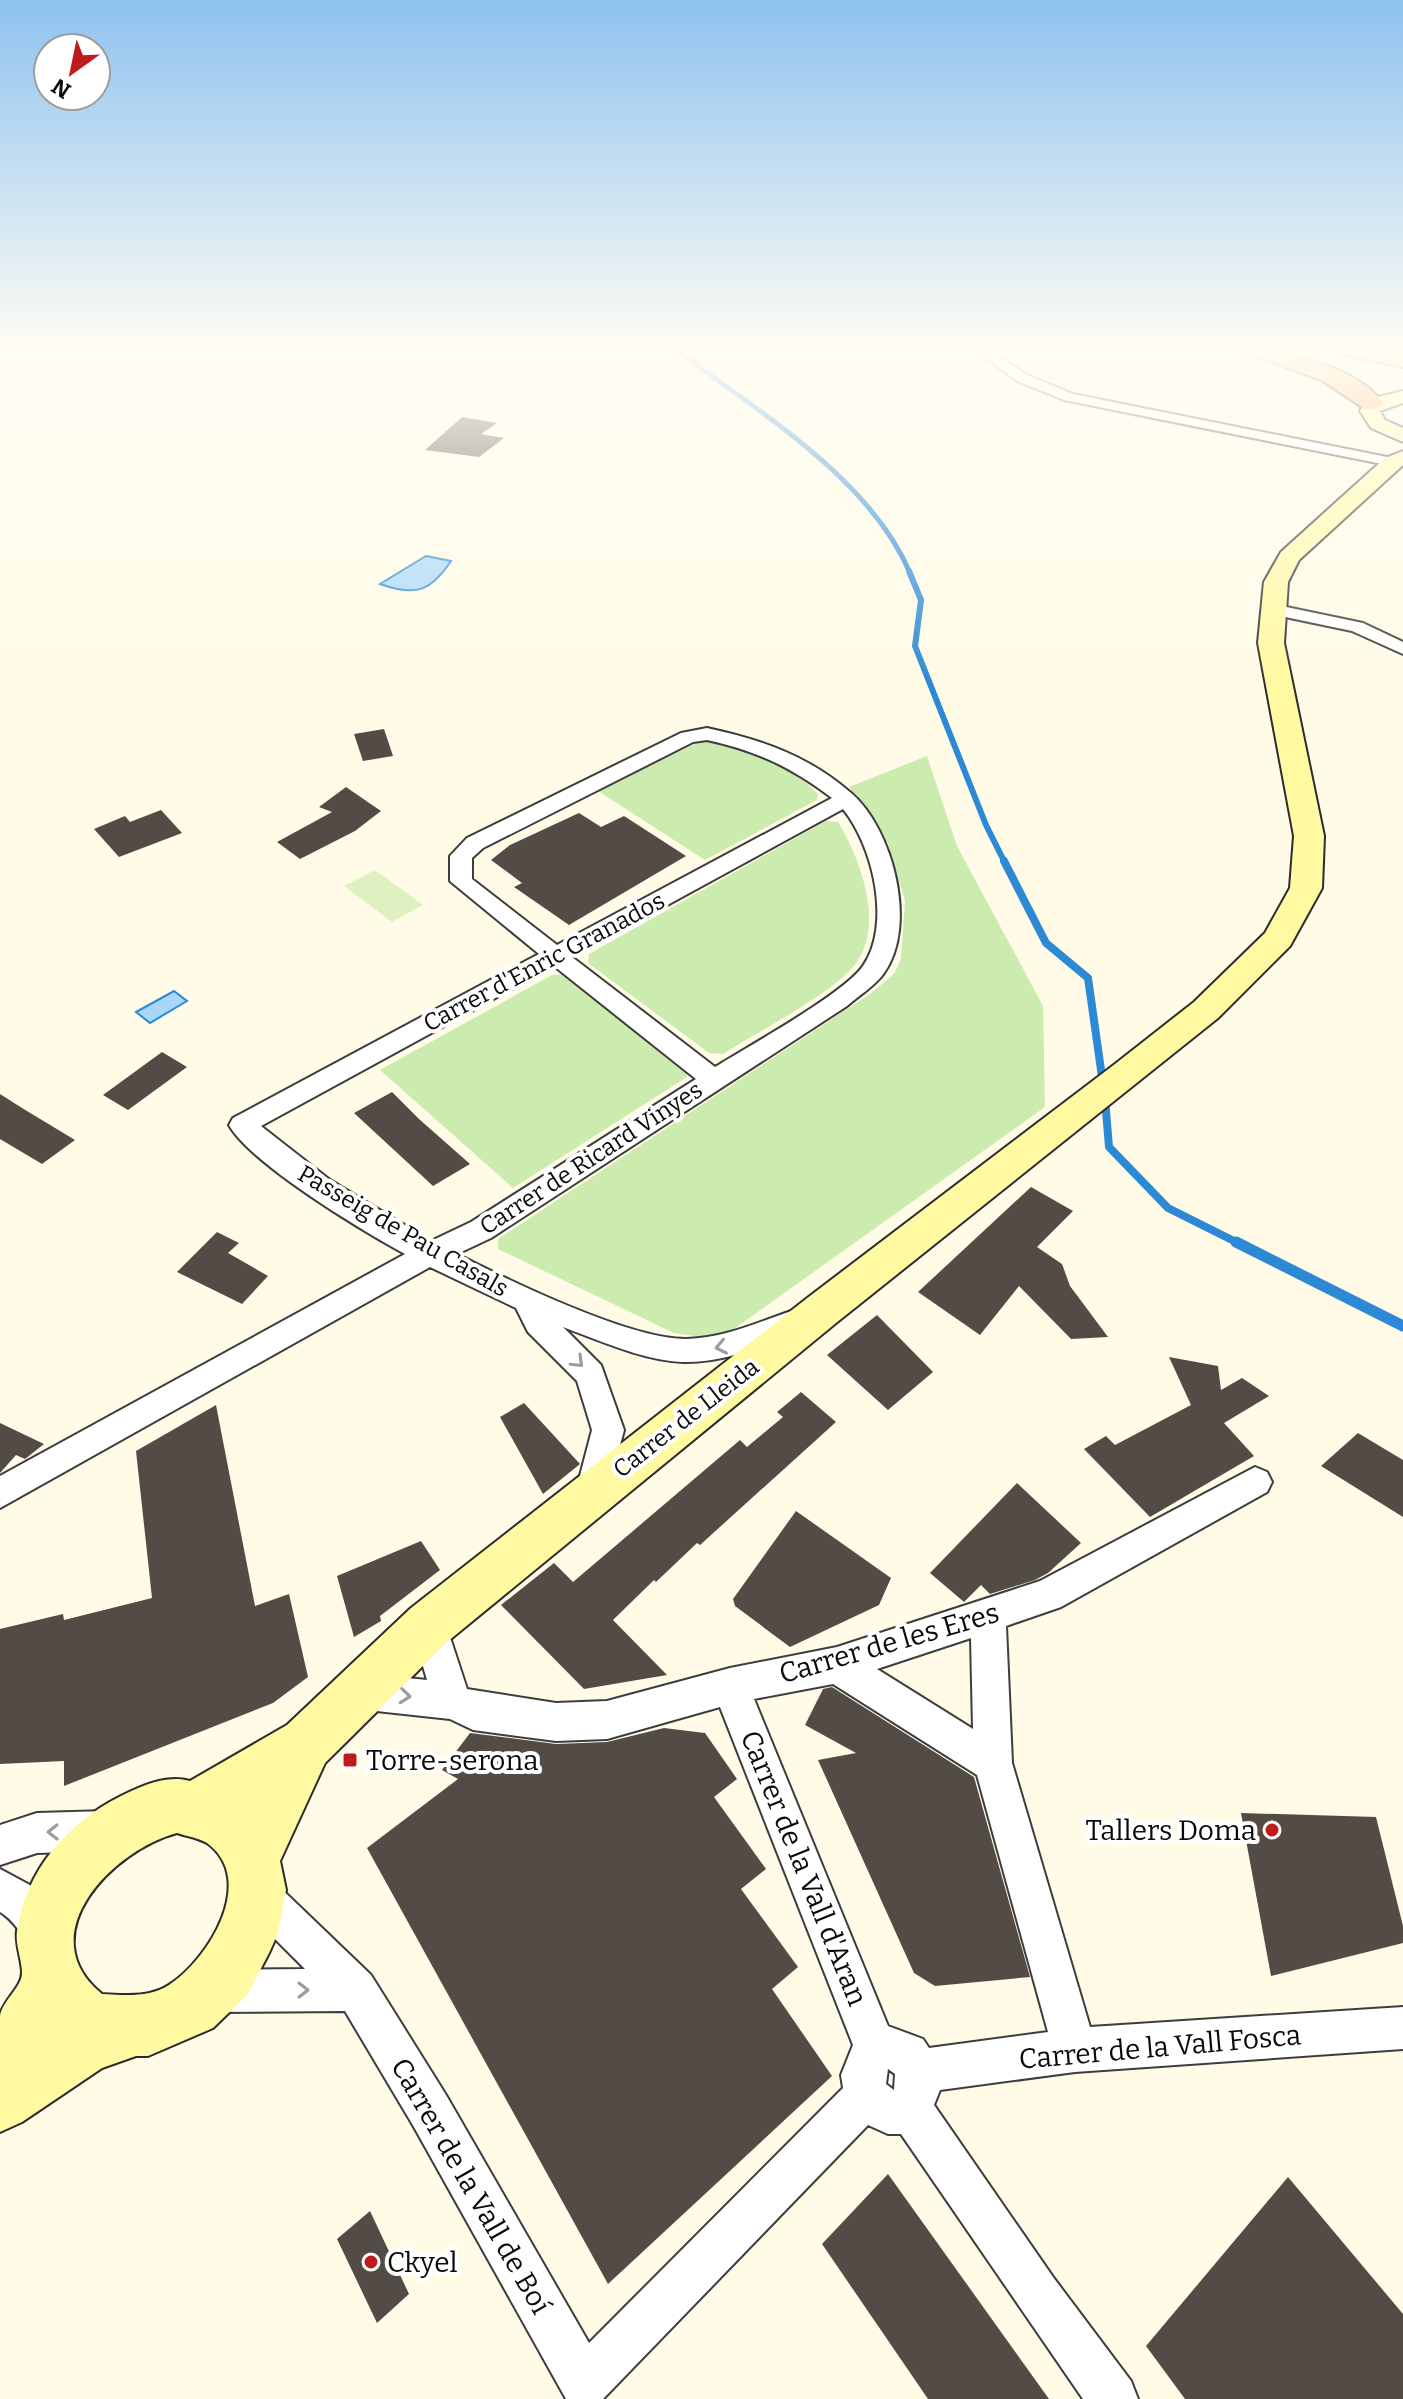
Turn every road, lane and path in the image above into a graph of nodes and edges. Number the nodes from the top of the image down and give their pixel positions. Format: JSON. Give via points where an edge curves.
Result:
{"nodes":[{"id":1,"x":1383,"y":462,"type":"edge"},
{"id":2,"x":1272,"y":609,"type":"junction"},
{"id":3,"x":1403,"y":649,"type":"edge"},
{"id":4,"x":846,"y":799,"type":"junction"},
{"id":5,"x":556,"y":957,"type":"junction"},
{"id":6,"x":714,"y":1080,"type":"junction"},
{"id":7,"x":242,"y":1125,"type":"joint"},
{"id":8,"x":434,"y":1253,"type":"junction"},
{"id":9,"x":528,"y":1303,"type":"junction"},
{"id":10,"x":821,"y":1311,"type":"junction"},
{"id":11,"x":1255,"y":1482,"type":"dead end"},
{"id":12,"x":593,"y":1491,"type":"junction"},
{"id":13,"x":0,"y":1493,"type":"edge"},
{"id":14,"x":988,"y":1615,"type":"junction"},
{"id":15,"x":429,"y":1625,"type":"junction"},
{"id":16,"x":837,"y":1665,"type":"junction"},
{"id":17,"x":730,"y":1686,"type":"junction"},
{"id":18,"x":357,"y":1691,"type":"junction"},
{"id":19,"x":452,"y":1701,"type":"junction"},
{"id":20,"x":306,"y":1744,"type":"junction"},
{"id":21,"x":993,"y":1763,"type":"junction"},
{"id":22,"x":199,"y":1807,"type":"junction"},
{"id":23,"x":108,"y":1831,"type":"junction"},
{"id":24,"x":0,"y":1845,"type":"edge"},
{"id":25,"x":255,"y":1875,"type":"junction"},
{"id":26,"x":0,"y":1889,"type":"edge"},
{"id":27,"x":50,"y":1958,"type":"junction"},
{"id":28,"x":212,"y":1990,"type":"junction"},
{"id":29,"x":356,"y":1990,"type":"junction"},
{"id":30,"x":1403,"y":2028,"type":"edge"},
{"id":31,"x":124,"y":2030,"type":"junction"},
{"id":32,"x":1075,"y":2050,"type":"junction"},
{"id":33,"x":0,"y":2072,"type":"edge"},
{"id":34,"x":898,"y":2091,"type":"junction"},
{"id":35,"x":0,"y":2100,"type":"edge"},
{"id":36,"x":1113,"y":2399,"type":"edge"}],
"edges":[{"from":1,"to":2,"type":"main road","name":"Carrer de Lleida","via":[[1289,557],[1276,582]]},
{"from":2,"to":3,"type":"street","via":[[1357,627]]},
{"from":2,"to":10,"type":"main road","name":"Carrer de Lleida","via":[[1271,643],[1309,836],[1306,888],[1278,939],[1206,1010]]},
{"from":4,"to":5,"type":"street","name":"Carrer d'Enric Granados"},
{"from":4,"to":5,"type":"street","name":"Carrer de Ricard Vinyes","via":[[813,774],[758,745],[707,734],[688,737],[501,829],[461,856],[461,881]]},
{"from":4,"to":6,"type":"street","name":"Carrer de Ricard Vinyes","via":[[867,825],[886,879],[889,925],[874,970],[838,1000]]},
{"from":5,"to":6,"type":"street"},
{"from":5,"to":7,"type":"street","name":"Carrer d'Enric Granados"},
{"from":6,"to":8,"type":"street","name":"Carrer de Ricard Vinyes","via":[[481,1230]]},
{"from":7,"to":8,"type":"street","name":"Passeig de Pau Casals","via":[[282,1160]]},
{"from":8,"to":9,"type":"street","name":"Passeig de Pau Casals"},
{"from":8,"to":13,"type":"street","name":"Carrer de Ricard Vinyes"},
{"from":10,"to":9,"type":"street","name":"Passeig de Pau Casals","one_way":true,"via":[[720,1350],[668,1351]]},
{"from":9,"to":12,"type":"street","name":"Passeig de Pau Casals","one_way":true,"via":[[539,1323],[590,1374],[608,1430]]},
{"from":10,"to":12,"type":"main road","name":"Carrer de Lleida"},
{"from":11,"to":14,"type":"street","name":"Carrer de les Eres","via":[[1049,1595]]},
{"from":12,"to":15,"type":"main road","name":"Carrer de Lleida"},
{"from":14,"to":16,"type":"street","name":"Carrer de les Eres"},
{"from":14,"to":21,"type":"street"},
{"from":15,"to":18,"type":"main road","name":"Carrer de Lleida"},
{"from":15,"to":19,"type":"street"},
{"from":16,"to":17,"type":"street","name":"Carrer de les Eres"},
{"from":16,"to":21,"type":"street"},
{"from":17,"to":19,"type":"street","name":"Carrer de les Eres","via":[[607,1720],[556,1722],[473,1711]]},
{"from":17,"to":34,"type":"street","name":"Carrer de la Vall d'Aran","via":[[876,2049],[862,2074]]},
{"from":18,"to":19,"type":"street","name":"Carrer de les Eres","one_way":true},
{"from":18,"to":20,"type":"main road","name":"Carrer de Lleida"},
{"from":20,"to":22,"type":"main road","name":"Carrer de Lleida"},
{"from":20,"to":25,"type":"main road","name":"Carrer de Lleida"},
{"from":21,"to":32,"type":"street"},
{"from":22,"to":23,"type":"main road","via":[[154,1809]]},
{"from":22,"to":25,"type":"main road","via":[[222,1817],[240,1834]]},
{"from":23,"to":24,"type":"street","one_way":true,"via":[[37,1833]]},
{"from":23,"to":27,"type":"main road","via":[[85,1852],[53,1906]]},
{"from":25,"to":28,"type":"main road","via":[[245,1945]]},
{"from":25,"to":29,"type":"street","name":"Carrer de la Vall de Boí"},
{"from":26,"to":27,"type":"street","via":[[27,1905]]},
{"from":27,"to":31,"type":"main road","via":[[68,2006],[93,2024]]},
{"from":27,"to":33,"type":"main road"},
{"from":28,"to":29,"type":"street","one_way":true},
{"from":28,"to":31,"type":"main road","via":[[170,2019]]},
{"from":29,"to":34,"type":"street","name":"Carrer de la Vall de Boí","via":[[584,2383]]},
{"from":30,"to":32,"type":"street","name":"Carrer de la Vall Fosca"},
{"from":31,"to":35,"type":"main road","via":[[85,2043]]},
{"from":32,"to":34,"type":"street","name":"Carrer de la Vall Fosca"},
{"from":34,"to":36,"type":"street"}]}
